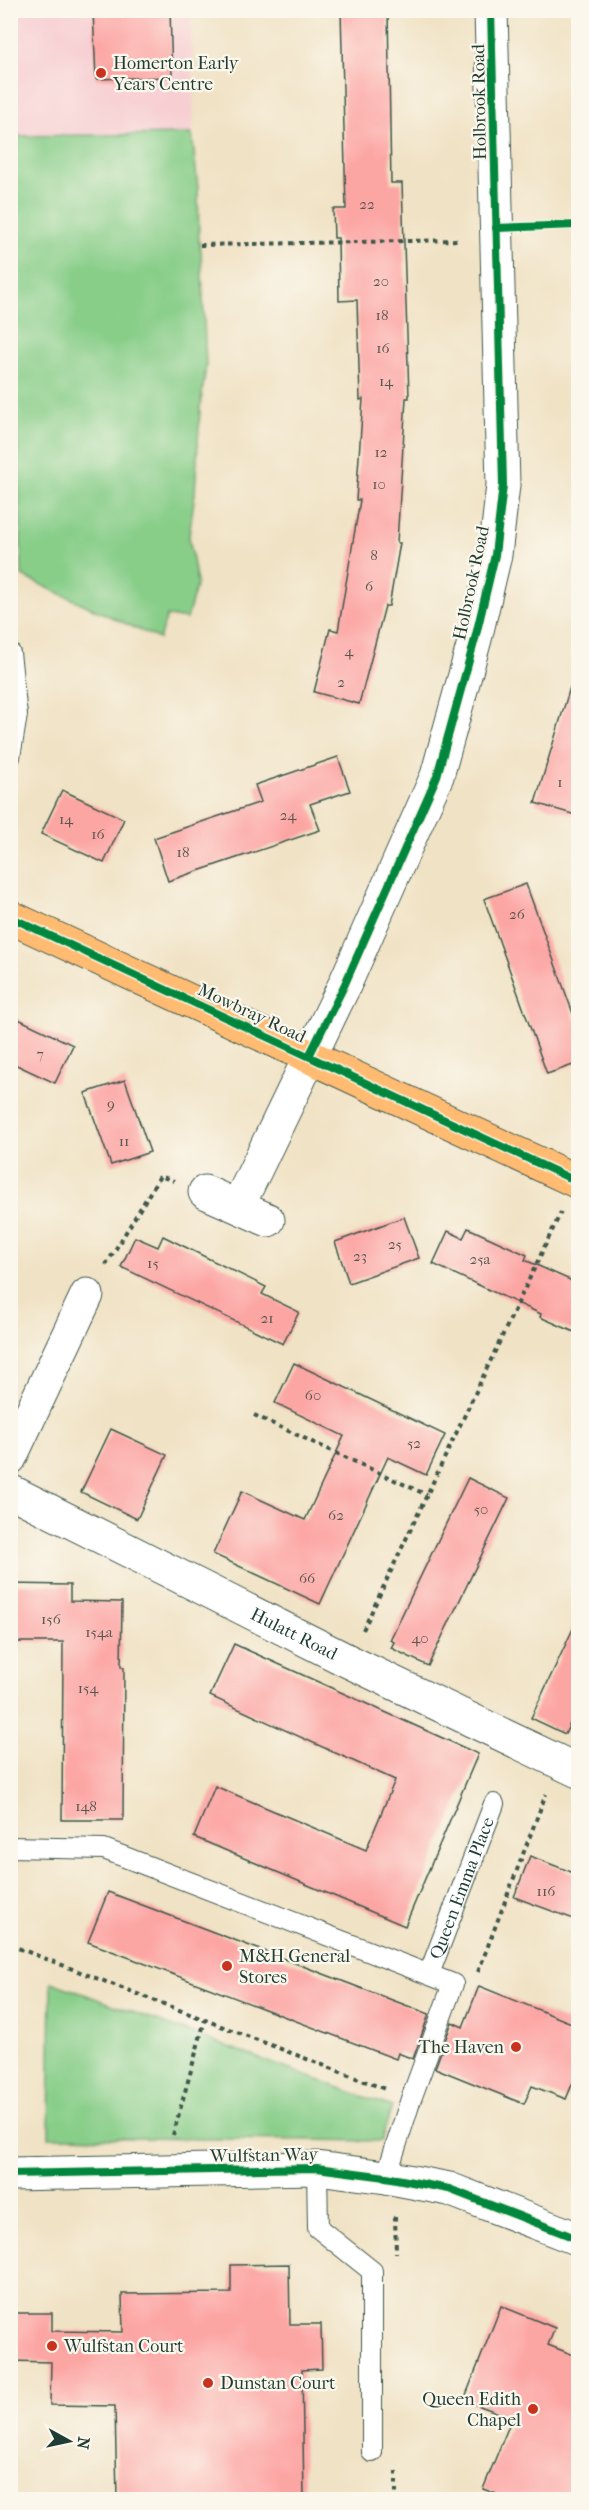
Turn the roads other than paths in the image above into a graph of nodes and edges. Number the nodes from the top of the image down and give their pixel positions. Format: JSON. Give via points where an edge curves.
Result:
{"nodes":[{"id":1,"x":491,"y":10,"type":"edge"},
{"id":2,"x":10,"y":653,"type":"edge"},
{"id":3,"x":10,"y":757,"type":"edge"},
{"id":4,"x":10,"y":917,"type":"edge"},
{"id":5,"x":309,"y":1056,"type":"junction"},
{"id":6,"x":577,"y":1181,"type":"edge"},
{"id":7,"x":206,"y":1192,"type":"road end"},
{"id":8,"x":238,"y":1206,"type":"junction"},
{"id":9,"x":268,"y":1220,"type":"dead end"},
{"id":10,"x":87,"y":1295,"type":"road end"},
{"id":11,"x":10,"y":1458,"type":"edge"},
{"id":12,"x":10,"y":1491,"type":"edge"},
{"id":13,"x":568,"y":1767,"type":"edge"},
{"id":14,"x":494,"y":1804,"type":"dead end"},
{"id":15,"x":10,"y":1847,"type":"edge"},
{"id":16,"x":429,"y":1974,"type":"junction"},
{"id":17,"x":317,"y":2168,"type":"junction"},
{"id":18,"x":10,"y":2174,"type":"edge"},
{"id":19,"x":386,"y":2177,"type":"junction"},
{"id":20,"x":579,"y":2239,"type":"edge"},
{"id":21,"x":372,"y":2452,"type":"dead end"}],
"edges":[{"from":1,"to":5,"type":"street","name":"Holbrook Road","via":[[503,485],[493,566],[437,776]]},
{"from":2,"to":3,"type":"lane","via":[[17,715]]},
{"from":4,"to":5,"type":"main road","name":"Mowbray Road"},
{"from":5,"to":6,"type":"main road","name":"Mowbray Road"},
{"from":5,"to":8,"type":"street","name":"Mowbray Road"},
{"from":7,"to":8,"type":"street"},
{"from":8,"to":9,"type":"street"},
{"from":10,"to":11,"type":"street"},
{"from":12,"to":13,"type":"street","name":"Hulatt Road"},
{"from":14,"to":16,"type":"lane","name":"Queen Emma Place"},
{"from":15,"to":16,"type":"lane","via":[[104,1849]]},
{"from":16,"to":19,"type":"lane","via":[[453,1984]]},
{"from":17,"to":18,"type":"street","name":"Wulfstan Way"},
{"from":17,"to":19,"type":"street","name":"Wulfstan Way"},
{"from":17,"to":21,"type":"lane","name":"Wulfstan Way","via":[[318,2228],[372,2271]]},
{"from":19,"to":20,"type":"street","name":"Wulfstan Way","via":[[449,2188]]}]}
